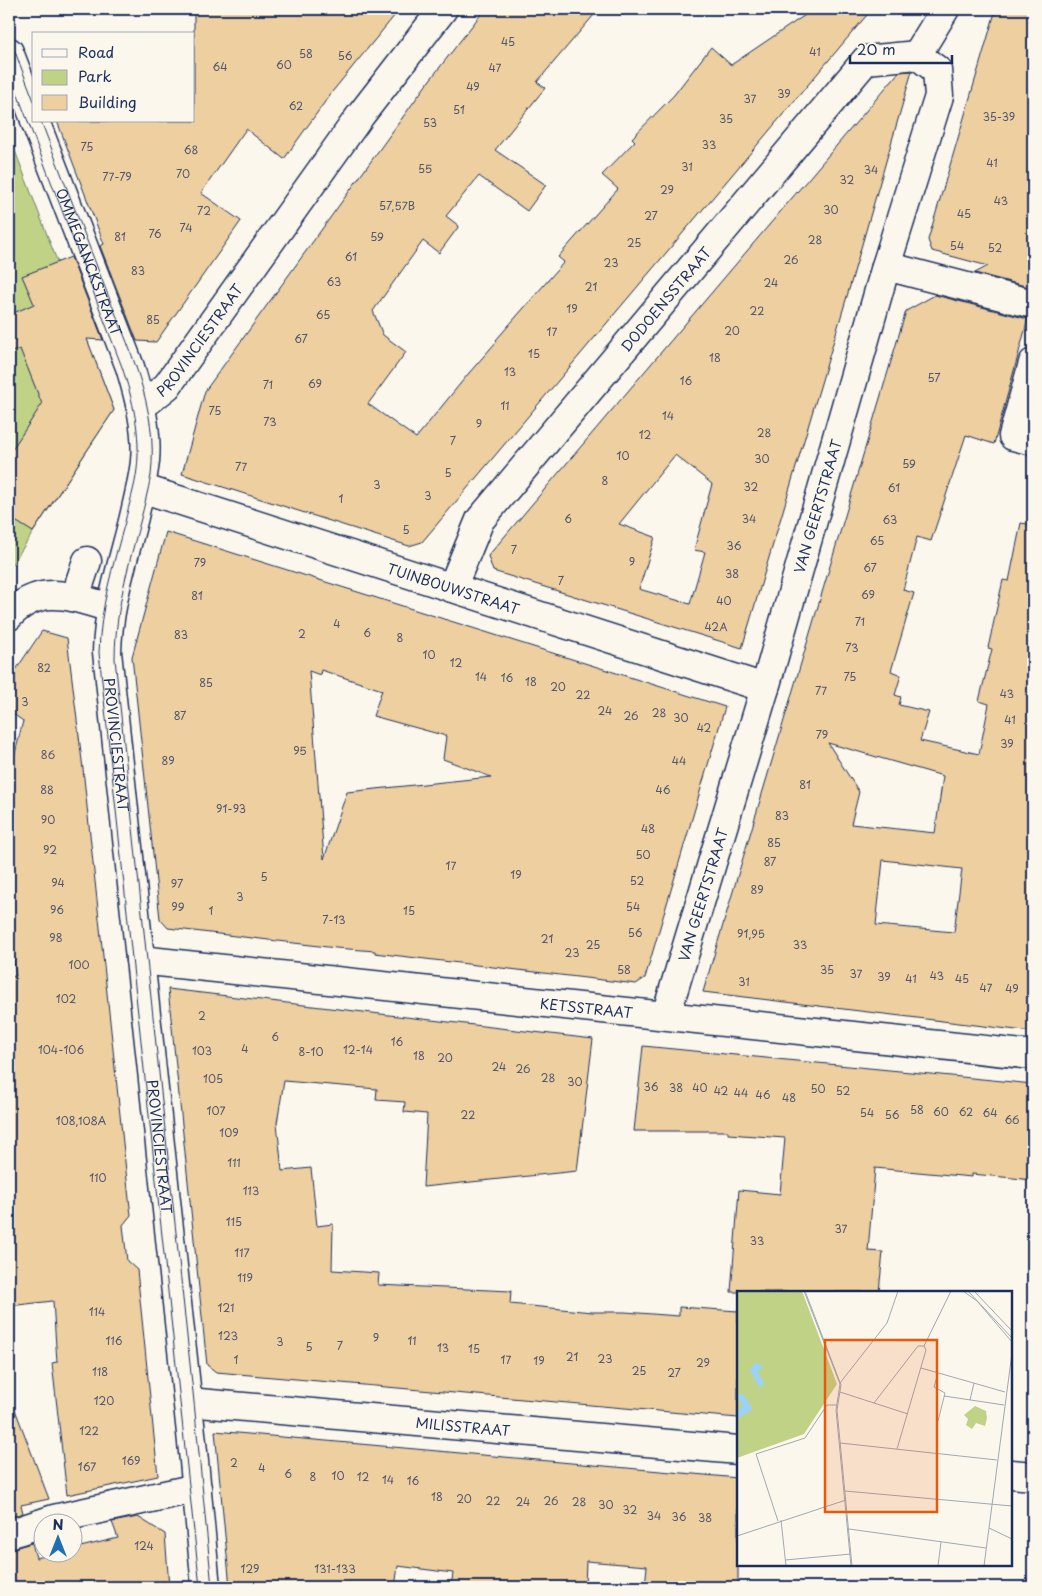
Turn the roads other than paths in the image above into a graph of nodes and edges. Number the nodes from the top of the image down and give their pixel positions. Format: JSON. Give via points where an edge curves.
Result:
{"nodes":[{"id":1,"x":443,"y":9,"type":"edge"},
{"id":2,"x":945,"y":9,"type":"edge"},
{"id":3,"x":9,"y":52,"type":"edge"},
{"id":4,"x":917,"y":55,"type":"junction"},
{"id":5,"x":32,"y":112,"type":"edge"},
{"id":6,"x":35,"y":122,"type":"edge"},
{"id":7,"x":886,"y":266,"type":"junction"},
{"id":8,"x":1033,"y":304,"type":"edge"},
{"id":9,"x":1033,"y":363,"type":"edge"},
{"id":10,"x":140,"y":404,"type":"junction"},
{"id":11,"x":1033,"y":441,"type":"edge"},
{"id":12,"x":141,"y":488,"type":"junction"},
{"id":13,"x":452,"y":588,"type":"junction"},
{"id":14,"x":111,"y":608,"type":"junction"},
{"id":15,"x":9,"y":616,"type":"edge"},
{"id":16,"x":765,"y":688,"type":"junction"},
{"id":17,"x":140,"y":960,"type":"junction"},
{"id":18,"x":666,"y":1015,"type":"junction"},
{"id":19,"x":1033,"y":1055,"type":"edge"},
{"id":20,"x":188,"y":1402,"type":"junction"},
{"id":21,"x":737,"y":1450,"type":"edge"},
{"id":22,"x":1012,"y":1474,"type":"edge"},
{"id":23,"x":1033,"y":1476,"type":"edge"},
{"id":24,"x":197,"y":1488,"type":"junction"},
{"id":25,"x":9,"y":1534,"type":"edge"},
{"id":26,"x":206,"y":1587,"type":"edge"}],
"edges":[{"from":1,"to":10,"type":"street","name":"PROVINCIESTRAAT","via":[[360,116],[167,386]]},
{"from":2,"to":4,"type":"street"},
{"from":3,"to":5,"type":"street"},
{"from":4,"to":7,"type":"street","name":"VAN GEERTSTRAAT","via":[[936,70],[939,96]]},
{"from":4,"to":13,"type":"street","name":"DODOENSSTRAAT","via":[[866,60],[480,520]]},
{"from":6,"to":10,"type":"street","name":"OMMEGANCKSTRAAT","via":[[130,368]]},
{"from":7,"to":8,"type":"street"},
{"from":7,"to":16,"type":"street","name":"VAN GEERTSTRAAT"},
{"from":9,"to":11,"type":"street","via":[[1013,436]]},
{"from":10,"to":12,"type":"street","name":"PROVINCIESTRAAT","via":[[146,446]]},
{"from":12,"to":13,"type":"street","name":"TUINBOUWSTRAAT"},
{"from":12,"to":14,"type":"street","name":"PROVINCIESTRAAT"},
{"from":13,"to":16,"type":"street","name":"TUINBOUWSTRAAT"},
{"from":14,"to":15,"type":"street","via":[[59,594],[36,597]]},
{"from":14,"to":17,"type":"street","name":"PROVINCIESTRAAT","via":[[107,652]]},
{"from":16,"to":18,"type":"street","name":"VAN GEERTSTRAAT"},
{"from":17,"to":18,"type":"street","name":"KETSSTRAAT"},
{"from":17,"to":20,"type":"street","name":"PROVINCIESTRAAT"},
{"from":18,"to":19,"type":"street","name":"KETSSTRAAT"},
{"from":20,"to":21,"type":"street","name":"MILISSTRAAT"},
{"from":20,"to":24,"type":"street","name":"PROVINCIESTRAAT"},
{"from":22,"to":23,"type":"street"},
{"from":24,"to":25,"type":"street","via":[[54,1520]]},
{"from":24,"to":26,"type":"street","name":"PROVINCIESTRAAT"}]}
